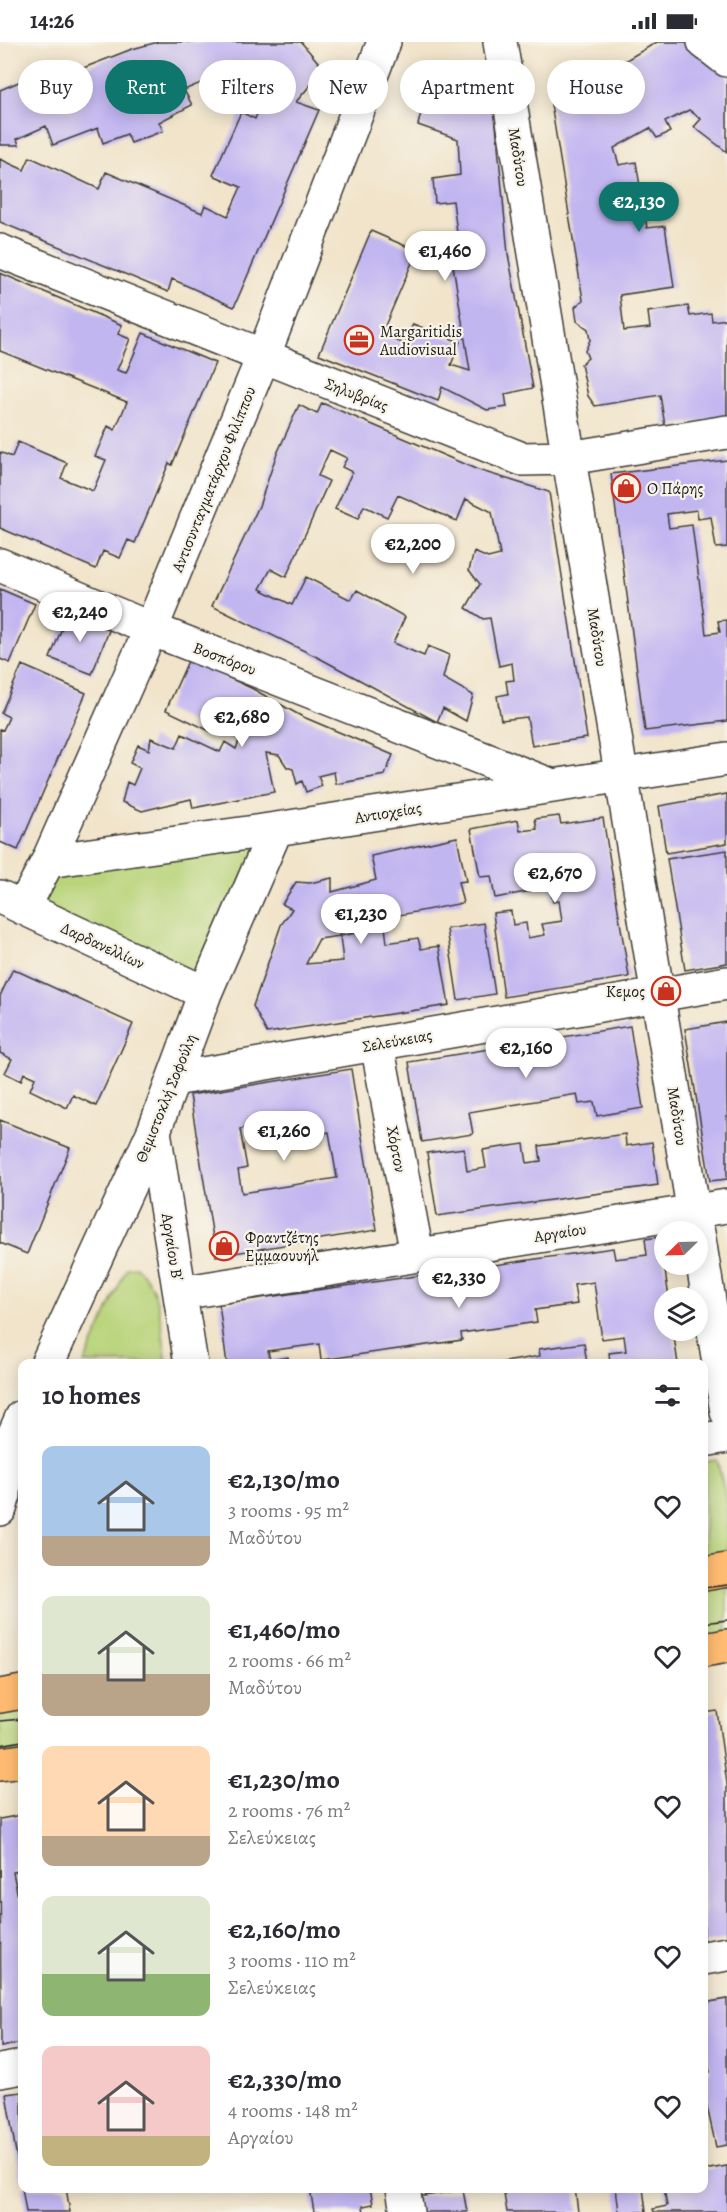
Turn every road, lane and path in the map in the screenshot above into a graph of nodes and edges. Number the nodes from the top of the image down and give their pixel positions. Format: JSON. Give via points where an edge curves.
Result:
{"nodes":[{"id":1,"x":384,"y":42,"type":"edge"},
{"id":2,"x":500,"y":42,"type":"edge"},
{"id":3,"x":704,"y":42,"type":"edge"},
{"id":4,"x":727,"y":60,"type":"edge"},
{"id":5,"x":0,"y":251,"type":"edge"},
{"id":6,"x":263,"y":357,"type":"junction"},
{"id":7,"x":727,"y":432,"type":"edge"},
{"id":8,"x":569,"y":458,"type":"junction"},
{"id":9,"x":0,"y":565,"type":"edge"},
{"id":10,"x":151,"y":629,"type":"junction"},
{"id":11,"x":727,"y":759,"type":"edge"},
{"id":12,"x":621,"y":775,"type":"junction"},
{"id":13,"x":553,"y":786,"type":"junction"},
{"id":14,"x":276,"y":829,"type":"junction"},
{"id":15,"x":48,"y":861,"type":"junction"},
{"id":16,"x":11,"y":902,"type":"edge"},
{"id":17,"x":727,"y":983,"type":"edge"},
{"id":18,"x":206,"y":993,"type":"junction"},
{"id":19,"x":658,"y":995,"type":"junction"},
{"id":20,"x":377,"y":1044,"type":"junction"},
{"id":21,"x":174,"y":1079,"type":"junction"},
{"id":22,"x":154,"y":1131,"type":"junction"},
{"id":23,"x":727,"y":1206,"type":"edge"},
{"id":24,"x":695,"y":1221,"type":"edge"},
{"id":25,"x":703,"y":1221,"type":"edge"},
{"id":26,"x":654,"y":1229,"type":"edge"},
{"id":27,"x":417,"y":1254,"type":"junction"},
{"id":28,"x":704,"y":1275,"type":"edge"},
{"id":29,"x":180,"y":1293,"type":"junction"},
{"id":30,"x":49,"y":1359,"type":"edge"},
{"id":31,"x":189,"y":1359,"type":"edge"},
{"id":32,"x":727,"y":1412,"type":"edge"},
{"id":33,"x":11,"y":1436,"type":"edge"},
{"id":34,"x":727,"y":1436,"type":"edge"},
{"id":35,"x":708,"y":1439,"type":"edge"},
{"id":36,"x":0,"y":1509,"type":"edge"},
{"id":37,"x":727,"y":1570,"type":"edge"},
{"id":38,"x":708,"y":1573,"type":"edge"},
{"id":39,"x":727,"y":1646,"type":"edge"},
{"id":40,"x":708,"y":1649,"type":"edge"},
{"id":41,"x":18,"y":1693,"type":"edge"},
{"id":42,"x":0,"y":1695,"type":"edge"},
{"id":43,"x":18,"y":1762,"type":"edge"},
{"id":44,"x":0,"y":1764,"type":"edge"},
{"id":45,"x":727,"y":1954,"type":"edge"},
{"id":46,"x":708,"y":1957,"type":"edge"},
{"id":47,"x":18,"y":2068,"type":"edge"},
{"id":48,"x":0,"y":2071,"type":"edge"},
{"id":49,"x":404,"y":2193,"type":"edge"},
{"id":50,"x":407,"y":2212,"type":"edge"}],
"edges":[{"from":1,"to":6,"type":"street","name":"Αντισυνταγματάρχου Φιλίππου"},
{"from":2,"to":8,"type":"street","name":"Μαδύτου"},
{"from":3,"to":4,"type":"street"},
{"from":5,"to":6,"type":"street","name":"Σηλυβρίας"},
{"from":6,"to":8,"type":"street","name":"Σηλυβρίας","via":[[522,459]]},
{"from":6,"to":10,"type":"street","name":"Αντισυνταγματάρχου Φιλίππου"},
{"from":7,"to":8,"type":"street","name":"Σηλυβρίας"},
{"from":8,"to":12,"type":"street","name":"Μαδύτου"},
{"from":9,"to":10,"type":"street","name":"Βοσπόρου"},
{"from":10,"to":13,"type":"street","name":"Βοσπόρου"},
{"from":10,"to":15,"type":"street","name":"Αντισυνταγματάρχου Φιλίππου"},
{"from":11,"to":12,"type":"street","name":"Αντιοχείας"},
{"from":12,"to":13,"type":"street","name":"Αντιοχείας"},
{"from":12,"to":19,"type":"street","name":"Μαδύτου"},
{"from":13,"to":14,"type":"street","name":"Αντιοχείας"},
{"from":14,"to":15,"type":"street","name":"Αντιοχείας"},
{"from":14,"to":18,"type":"street","name":"Θεμιστοκλή Σοφούλη"},
{"from":15,"to":16,"type":"street","name":"Αντισυνταγματάρχου Φιλίππου"},
{"from":16,"to":18,"type":"street","name":"Δαρδανελλίων"},
{"from":17,"to":19,"type":"street","name":"Σελεύκειας"},
{"from":18,"to":21,"type":"street","name":"Θεμιστοκλή Σοφούλη"},
{"from":19,"to":20,"type":"street","name":"Σελεύκειας"},
{"from":19,"to":24,"type":"street","name":"Μαδύτου"},
{"from":20,"to":21,"type":"street","name":"Σελεύκειας"},
{"from":20,"to":27,"type":"street","name":"Χόρτον"},
{"from":21,"to":22,"type":"street","name":"Θεμιστοκλή Σοφούλη"},
{"from":22,"to":29,"type":"street","name":"Αργαίου Β᾽"},
{"from":22,"to":30,"type":"street","name":"Θεμιστοκλή Σοφούλη"},
{"from":23,"to":25,"type":"street","name":"Αργαίου"},
{"from":26,"to":27,"type":"street","name":"Αργαίου"},
{"from":27,"to":29,"type":"street","name":"Αργαίου"},
{"from":28,"to":32,"type":"street","name":"Μαδύτου"},
{"from":29,"to":31,"type":"street","name":"Αργαίου Β᾽"},
{"from":33,"to":36,"type":"street"},
{"from":34,"to":35,"type":"street"},
{"from":37,"to":38,"type":"main road"},
{"from":39,"to":40,"type":"main road"},
{"from":41,"to":42,"type":"main road"},
{"from":43,"to":44,"type":"main road"},
{"from":45,"to":46,"type":"street"},
{"from":47,"to":48,"type":"street"},
{"from":49,"to":50,"type":"street"}]}
